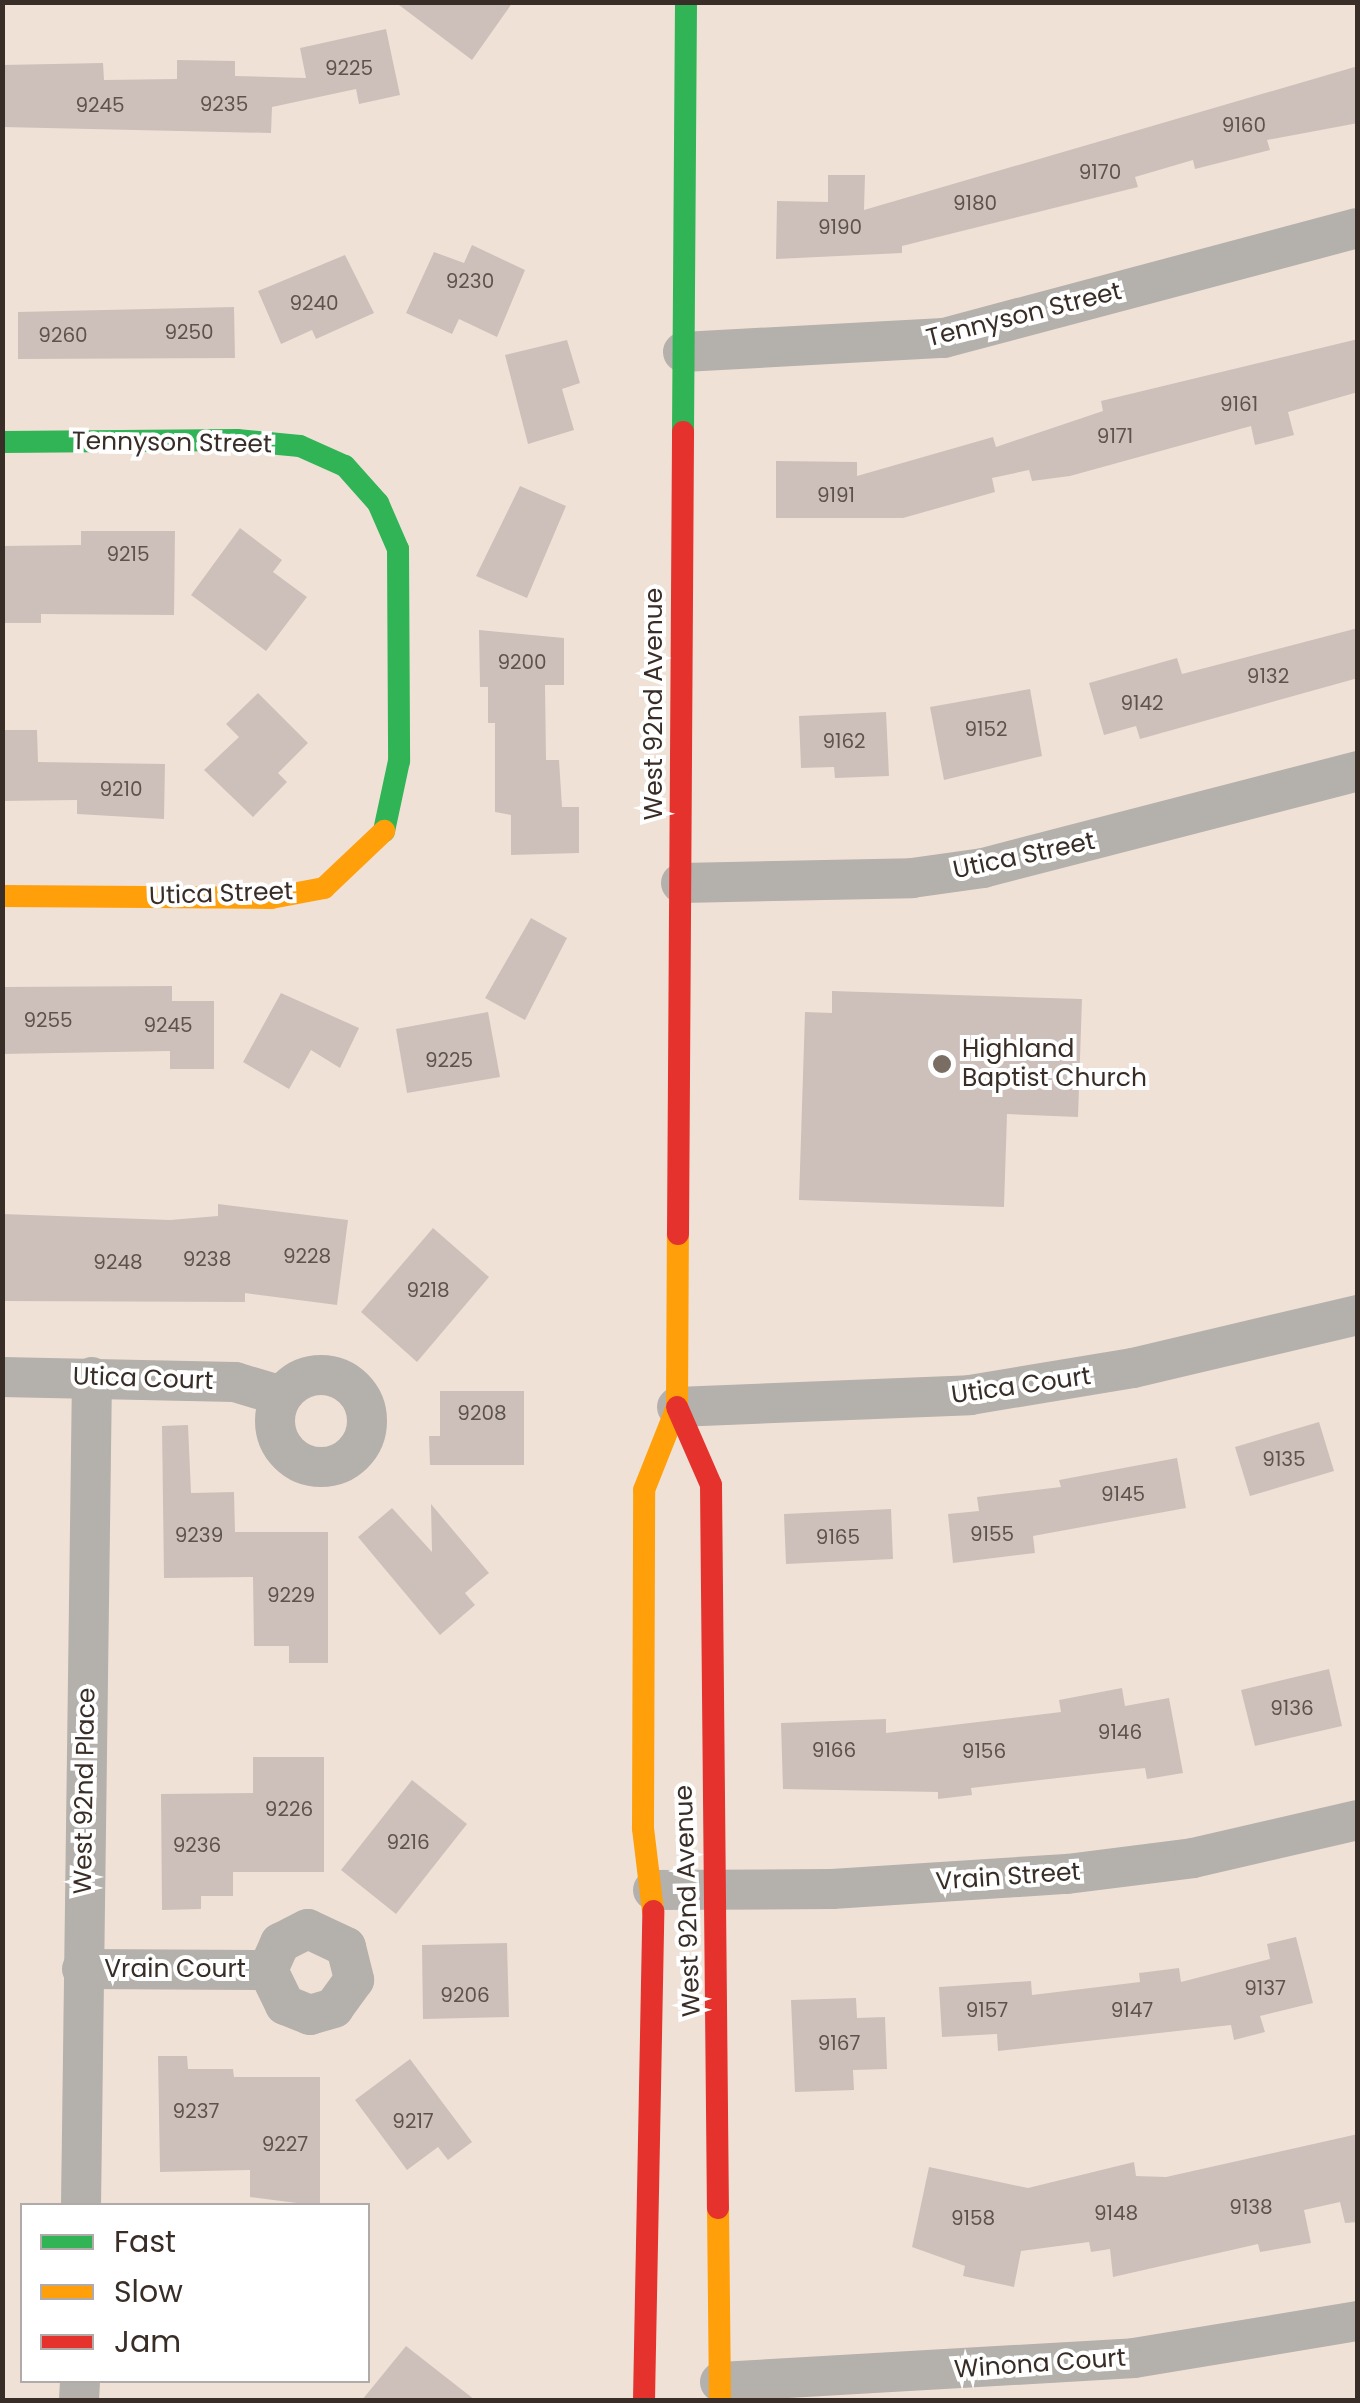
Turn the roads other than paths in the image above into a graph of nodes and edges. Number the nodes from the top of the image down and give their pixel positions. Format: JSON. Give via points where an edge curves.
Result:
{"nodes":[{"id":1,"x":686,"y":2,"type":"edge"},
{"id":2,"x":1358,"y":228,"type":"edge"},
{"id":3,"x":683,"y":352,"type":"junction"},
{"id":4,"x":2,"y":442,"type":"edge"},
{"id":5,"x":399,"y":681,"type":"joint"},
{"id":6,"x":1358,"y":771,"type":"edge"},
{"id":7,"x":681,"y":884,"type":"junction"},
{"id":8,"x":2,"y":896,"type":"edge"},
{"id":9,"x":1358,"y":1314,"type":"edge"},
{"id":10,"x":2,"y":1377,"type":"edge"},
{"id":11,"x":92,"y":1377,"type":"junction"},
{"id":12,"x":282,"y":1396,"type":"dead end"},
{"id":13,"x":677,"y":1406,"type":"junction"},
{"id":14,"x":1358,"y":1820,"type":"edge"},
{"id":15,"x":653,"y":1890,"type":"junction"},
{"id":16,"x":720,"y":1890,"type":"junction"},
{"id":17,"x":82,"y":1969,"type":"junction"},
{"id":18,"x":268,"y":1970,"type":"dead end"},
{"id":19,"x":80,"y":2203,"type":"edge"},
{"id":20,"x":1358,"y":2321,"type":"edge"},
{"id":21,"x":720,"y":2391,"type":"edge"},
{"id":22,"x":644,"y":2400,"type":"edge"}],
"edges":[{"from":1,"to":3,"type":"main road","name":"West 92nd Avenue"},
{"from":2,"to":3,"type":"street","name":"Tennyson Street","via":[[944,338]]},
{"from":3,"to":7,"type":"main road","name":"West 92nd Avenue"},
{"from":4,"to":5,"type":"main road","name":"Tennyson Street","via":[[236,440],[300,446],[345,466],[378,503],[398,549]]},
{"from":5,"to":8,"type":"main road","name":"Utica Street","via":[[400,761],[383,834],[324,888],[271,898]]},
{"from":6,"to":7,"type":"street","name":"Utica Street","via":[[983,868],[912,878]]},
{"from":7,"to":13,"type":"main road","name":"West 92nd Avenue"},
{"from":9,"to":13,"type":"street","name":"Utica Court","via":[[1132,1368],[990,1392]]},
{"from":10,"to":11,"type":"street","name":"Utica Court"},
{"from":11,"to":12,"type":"street","name":"Utica Court","via":[[235,1382]]},
{"from":11,"to":17,"type":"street","name":"West 92nd Place"},
{"from":13,"to":15,"type":"main road","name":"West 92nd Avenue","via":[[644,1490],[642,1828]]},
{"from":13,"to":16,"type":"main road","name":"West 92nd Avenue","via":[[711,1484],[711,1836]]},
{"from":14,"to":16,"type":"street","name":"Vrain Street","via":[[1193,1858],[1067,1874]]},
{"from":15,"to":16,"type":"street","name":"Vrain Street"},
{"from":15,"to":22,"type":"main road","name":"West 92nd Avenue"},
{"from":16,"to":21,"type":"main road","name":"West 92nd Avenue"},
{"from":17,"to":18,"type":"street","name":"Vrain Court"},
{"from":17,"to":19,"type":"street","name":"West 92nd Place"},
{"from":20,"to":21,"type":"street","name":"Winona Court","via":[[1134,2358]]}]}
